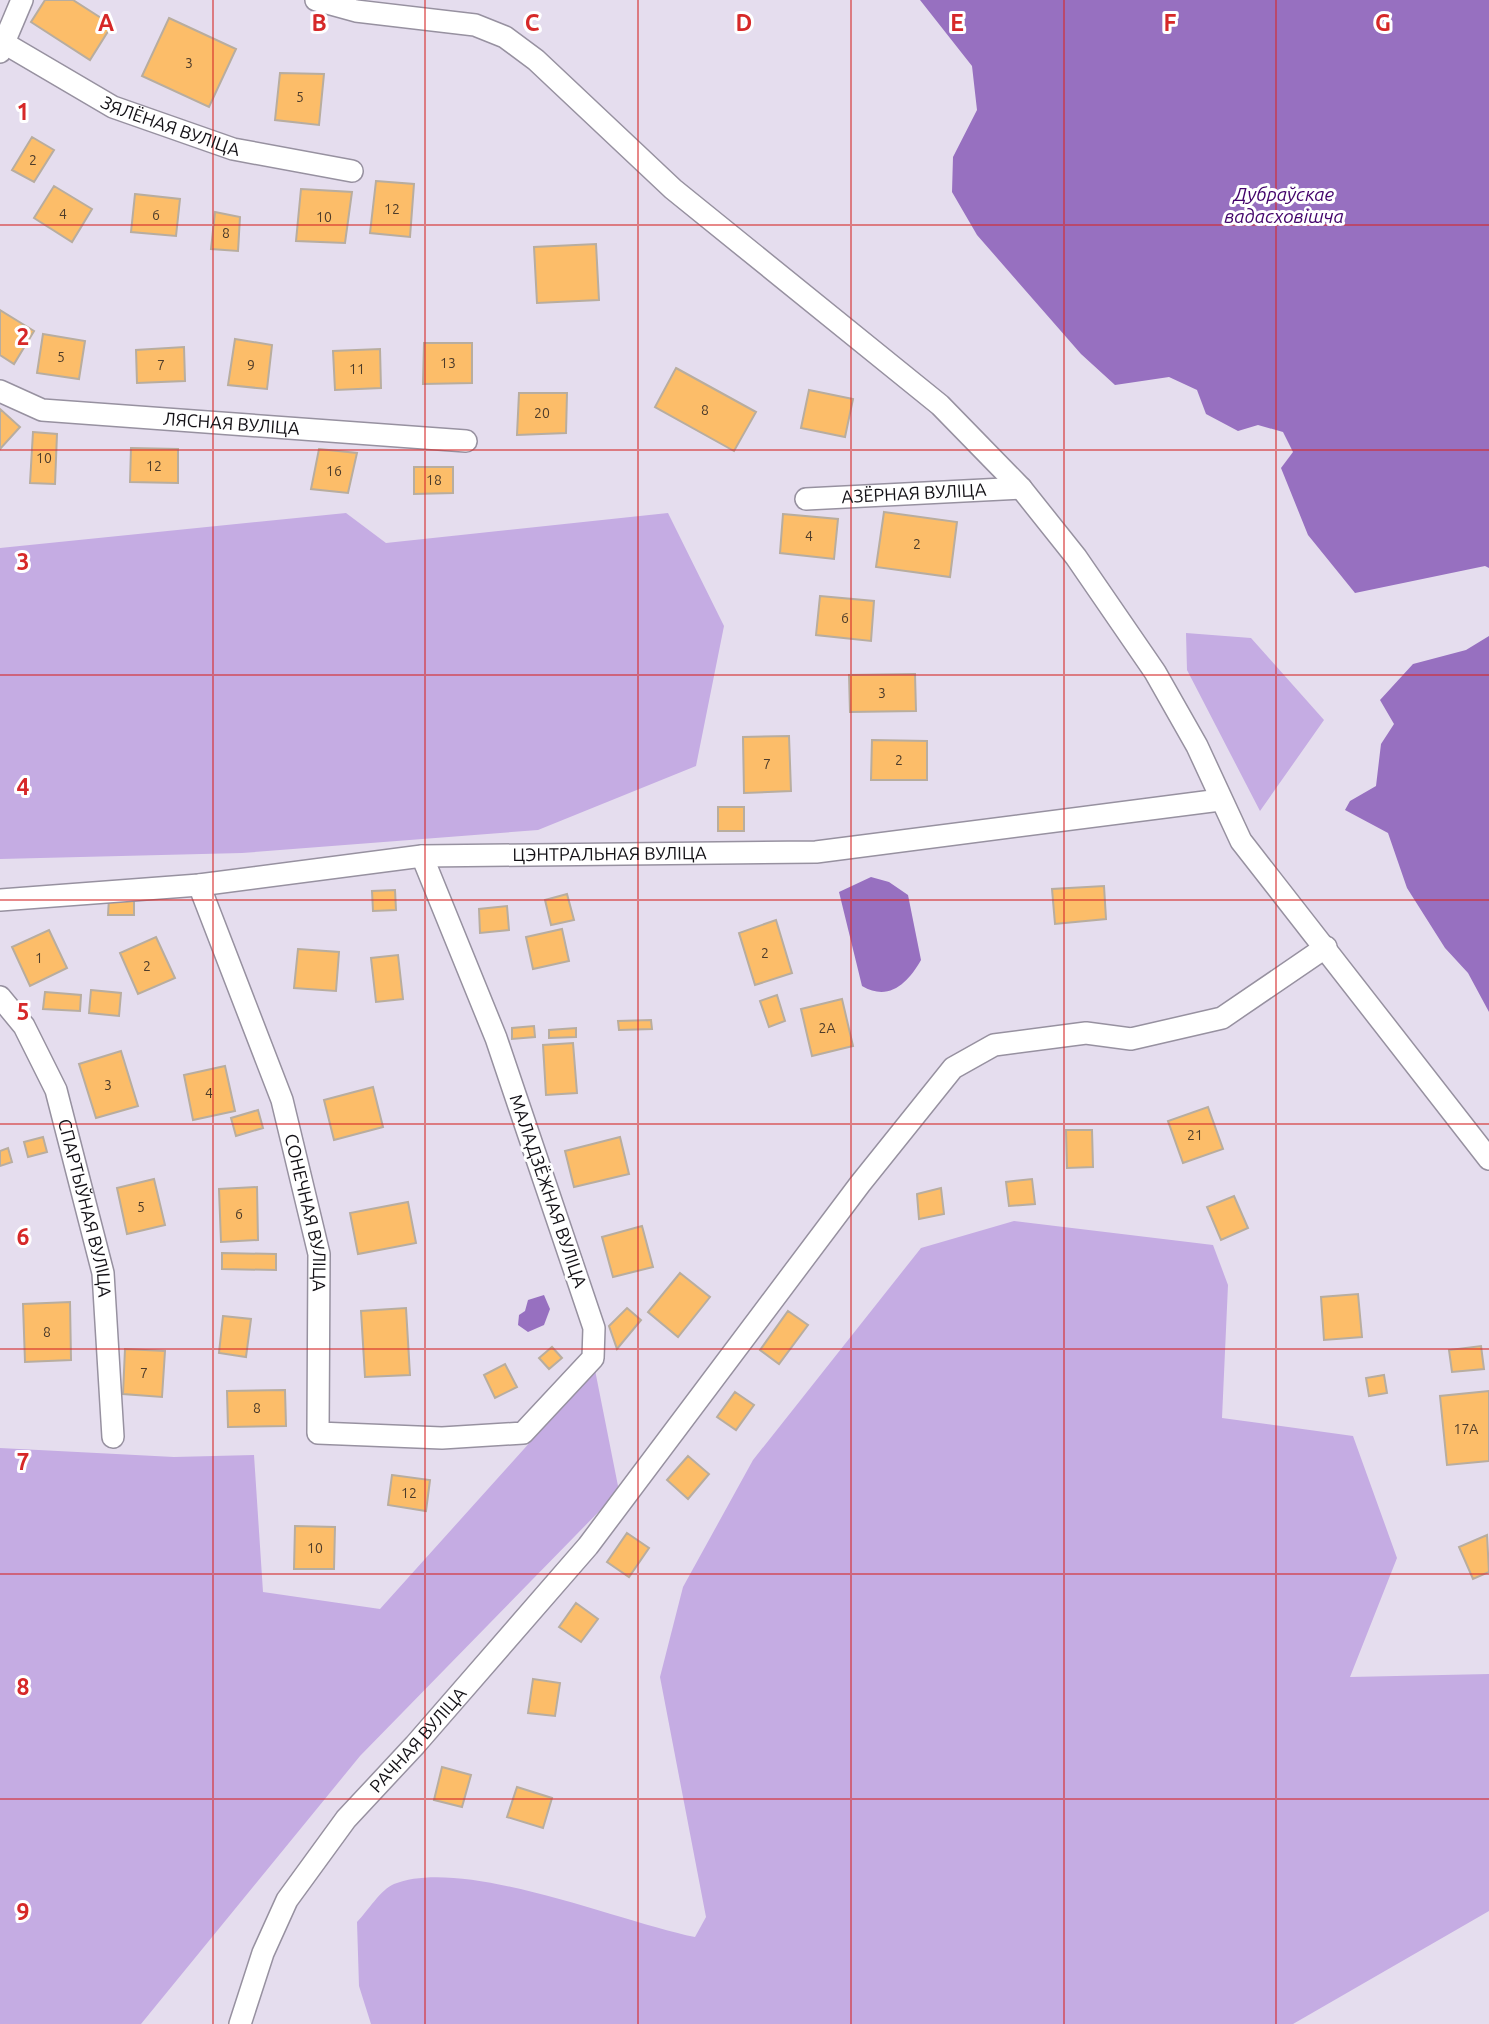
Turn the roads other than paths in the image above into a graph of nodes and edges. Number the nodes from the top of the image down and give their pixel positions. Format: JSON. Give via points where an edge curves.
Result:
{"nodes":[{"id":1,"x":22,"y":0,"type":"edge"},
{"id":2,"x":320,"y":2,"type":"edge"},
{"id":3,"x":2,"y":48,"type":"edge"},
{"id":4,"x":352,"y":171,"type":"dead end"},
{"id":5,"x":0,"y":391,"type":"edge"},
{"id":6,"x":466,"y":441,"type":"dead end"},
{"id":7,"x":1021,"y":488,"type":"junction"},
{"id":8,"x":806,"y":499,"type":"dead end"},
{"id":9,"x":1220,"y":800,"type":"junction"},
{"id":10,"x":422,"y":856,"type":"junction"},
{"id":11,"x":199,"y":885,"type":"junction"},
{"id":12,"x":0,"y":900,"type":"edge"},
{"id":13,"x":1326,"y":947,"type":"junction"},
{"id":14,"x":0,"y":997,"type":"edge"},
{"id":15,"x":1489,"y":1159,"type":"edge"},
{"id":16,"x":113,"y":1437,"type":"dead end"},
{"id":17,"x":442,"y":1438,"type":"joint"},
{"id":18,"x":240,"y":2024,"type":"edge"}],
"edges":[{"from":1,"to":3,"type":"street"},
{"from":2,"to":7,"type":"street","via":[[356,12],[474,24],[505,37],[536,60],[673,189],[940,405]]},
{"from":3,"to":4,"type":"street","name":"ЗЯЛЁНАЯ ВУЛІЦА","via":[[113,107],[233,149]]},
{"from":5,"to":6,"type":"street","name":"ЛЯСНАЯ ВУЛІЦА","via":[[42,410]]},
{"from":7,"to":8,"type":"street","name":"АЗЁРНАЯ ВУЛІЦА"},
{"from":7,"to":9,"type":"street","via":[[1076,557],[1155,672],[1197,746]]},
{"from":9,"to":10,"type":"street","name":"ЦЭНТРАЛЬНАЯ ВУЛІЦА","via":[[816,852]]},
{"from":9,"to":13,"type":"street","via":[[1241,841]]},
{"from":10,"to":11,"type":"street","name":"ЦЭНТРАЛЬНАЯ ВУЛІЦА"},
{"from":10,"to":17,"type":"street","name":"МАЛАДЗЁЖНАЯ ВУЛІЦА","via":[[496,1038],[594,1328],[593,1358],[523,1433]]},
{"from":11,"to":12,"type":"street","name":"ЦЭНТРАЛЬНАЯ ВУЛІЦА"},
{"from":11,"to":17,"type":"street","name":"СОНЕЧНАЯ ВУЛІЦА","via":[[282,1100],[319,1254],[318,1433]]},
{"from":13,"to":15,"type":"street"},
{"from":13,"to":18,"type":"street","name":"РАЧНАЯ ВУЛІЦА","via":[[1222,1018],[1132,1039],[1086,1034],[994,1045],[953,1068],[860,1184],[588,1546],[338,1829],[288,1900],[263,1953]]},
{"from":14,"to":16,"type":"street","name":"СПАРТЫЎНАЯ ВУЛІЦА","via":[[24,1026],[56,1090],[103,1273]]}]}
